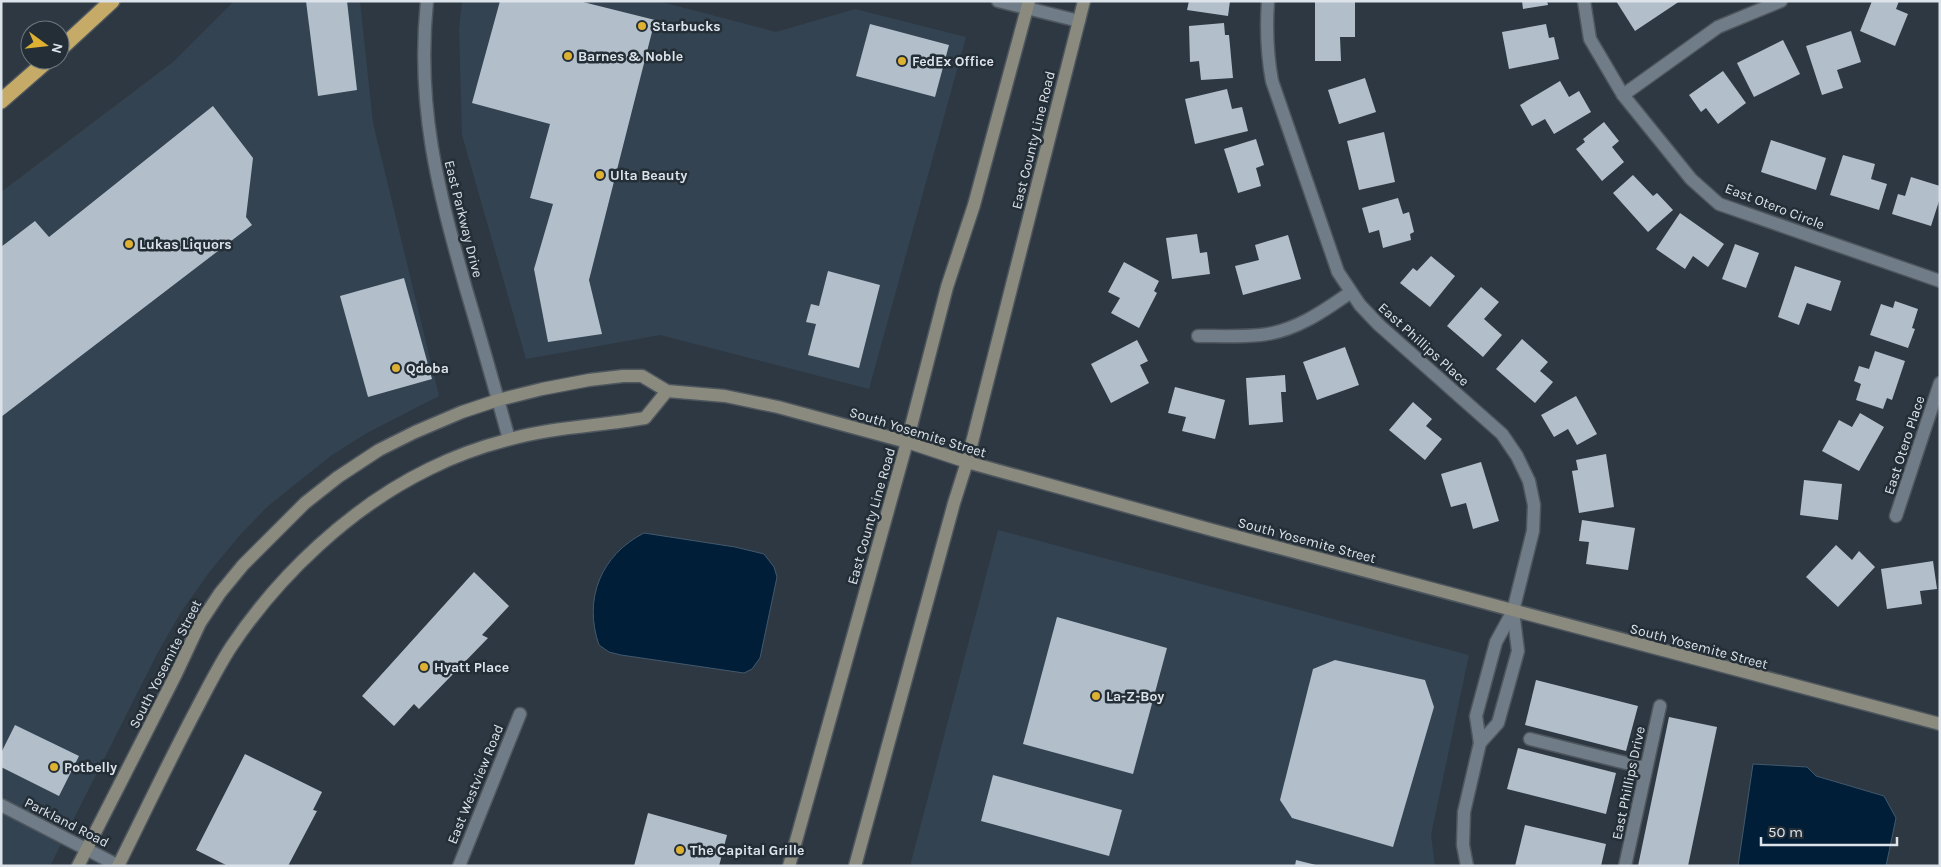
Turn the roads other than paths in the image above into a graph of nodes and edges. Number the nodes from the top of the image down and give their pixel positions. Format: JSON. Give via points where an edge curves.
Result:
{"nodes":[{"id":1,"x":112,"y":1,"type":"edge"},
{"id":2,"x":427,"y":1,"type":"edge"},
{"id":3,"x":998,"y":1,"type":"edge"},
{"id":4,"x":1084,"y":1,"type":"edge"},
{"id":5,"x":1268,"y":1,"type":"edge"},
{"id":6,"x":1584,"y":1,"type":"edge"},
{"id":7,"x":1781,"y":1,"type":"edge"},
{"id":8,"x":1028,"y":5,"type":"edge"},
{"id":9,"x":1079,"y":21,"type":"junction"},
{"id":10,"x":70,"y":40,"type":"edge"},
{"id":11,"x":37,"y":70,"type":"edge"},
{"id":12,"x":1623,"y":95,"type":"junction"},
{"id":13,"x":1,"y":101,"type":"edge"},
{"id":14,"x":1940,"y":281,"type":"edge"},
{"id":15,"x":1351,"y":292,"type":"junction"},
{"id":16,"x":1198,"y":336,"type":"dead end"},
{"id":17,"x":1940,"y":383,"type":"edge"},
{"id":18,"x":667,"y":391,"type":"junction"},
{"id":19,"x":498,"y":400,"type":"junction"},
{"id":20,"x":509,"y":439,"type":"junction"},
{"id":21,"x":907,"y":442,"type":"junction"},
{"id":22,"x":967,"y":462,"type":"junction"},
{"id":23,"x":1896,"y":516,"type":"dead end"},
{"id":24,"x":1513,"y":611,"type":"junction"},
{"id":25,"x":1660,"y":706,"type":"dead end"},
{"id":26,"x":520,"y":714,"type":"dead end"},
{"id":27,"x":1940,"y":724,"type":"edge"},
{"id":28,"x":1530,"y":739,"type":"dead end"},
{"id":29,"x":1480,"y":743,"type":"junction"},
{"id":30,"x":1646,"y":768,"type":"junction"},
{"id":31,"x":1,"y":805,"type":"edge"},
{"id":32,"x":86,"y":849,"type":"junction"},
{"id":33,"x":78,"y":866,"type":"edge"},
{"id":34,"x":119,"y":866,"type":"edge"},
{"id":35,"x":459,"y":866,"type":"edge"},
{"id":36,"x":788,"y":866,"type":"edge"},
{"id":37,"x":855,"y":866,"type":"edge"},
{"id":38,"x":1467,"y":866,"type":"edge"},
{"id":39,"x":1625,"y":866,"type":"edge"}],
"edges":[{"from":1,"to":10,"type":"highway"},
{"from":2,"to":19,"type":"street","name":"East Parkway Drive","via":[[424,74],[432,156]]},
{"from":3,"to":8,"type":"street"},
{"from":4,"to":9,"type":"main road","name":"East County Line Road"},
{"from":5,"to":15,"type":"street","name":"East Phillips Place","via":[[1267,56],[1272,81],[1331,256]]},
{"from":6,"to":12,"type":"street","name":"East Otero Circle","via":[[1590,39]]},
{"from":7,"to":12,"type":"street","via":[[1718,27]]},
{"from":8,"to":9,"type":"street"},
{"from":8,"to":21,"type":"main road","name":"East County Line Road","via":[[974,205],[947,287]]},
{"from":9,"to":22,"type":"main road","name":"East County Line Road"},
{"from":11,"to":13,"type":"highway"},
{"from":12,"to":14,"type":"street","name":"East Otero Circle","via":[[1691,179],[1719,204]]},
{"from":15,"to":16,"type":"street","via":[[1316,316],[1281,331],[1261,335]]},
{"from":15,"to":24,"type":"street","name":"East Phillips Place","via":[[1378,325],[1502,434],[1517,456],[1529,482],[1534,505],[1534,531]]},
{"from":17,"to":23,"type":"street","name":"East Otero Place"},
{"from":18,"to":19,"type":"main road","name":"South Yosemite Street","via":[[642,376],[623,376]]},
{"from":18,"to":20,"type":"main road","via":[[645,418]]},
{"from":18,"to":21,"type":"main road","name":"South Yosemite Street","via":[[702,393],[762,404]]},
{"from":19,"to":20,"type":"street","name":"East Parkway Drive"},
{"from":19,"to":32,"type":"main road","name":"South Yosemite Street","via":[[462,412],[379,450],[305,503],[243,565],[200,623]]},
{"from":20,"to":34,"type":"main road","via":[[429,468],[398,485],[332,532],[276,590],[230,648]]},
{"from":21,"to":22,"type":"main road","name":"South Yosemite Street"},
{"from":21,"to":36,"type":"main road","name":"East County Line Road"},
{"from":22,"to":24,"type":"main road","name":"South Yosemite Street"},
{"from":22,"to":37,"type":"main road","name":"East County Line Road"},
{"from":24,"to":27,"type":"main road","name":"South Yosemite Street"},
{"from":24,"to":29,"type":"street","name":"East Phillips Place","via":[[1496,642],[1476,716]]},
{"from":24,"to":29,"type":"street","name":"East Phillips Place","via":[[1518,651],[1498,723]]},
{"from":25,"to":30,"type":"street","name":"East Phillips Drive"},
{"from":26,"to":35,"type":"street","name":"East Westview Road"},
{"from":28,"to":30,"type":"street"},
{"from":29,"to":38,"type":"street","name":"East Phillips Place","via":[[1464,812],[1463,845]]},
{"from":30,"to":39,"type":"street","name":"East Phillips Drive"},
{"from":31,"to":32,"type":"street","name":"Parkland Road"},
{"from":32,"to":33,"type":"main road","name":"South Yosemite Street"},
{"from":32,"to":34,"type":"street","name":"Parkland Road"}]}
